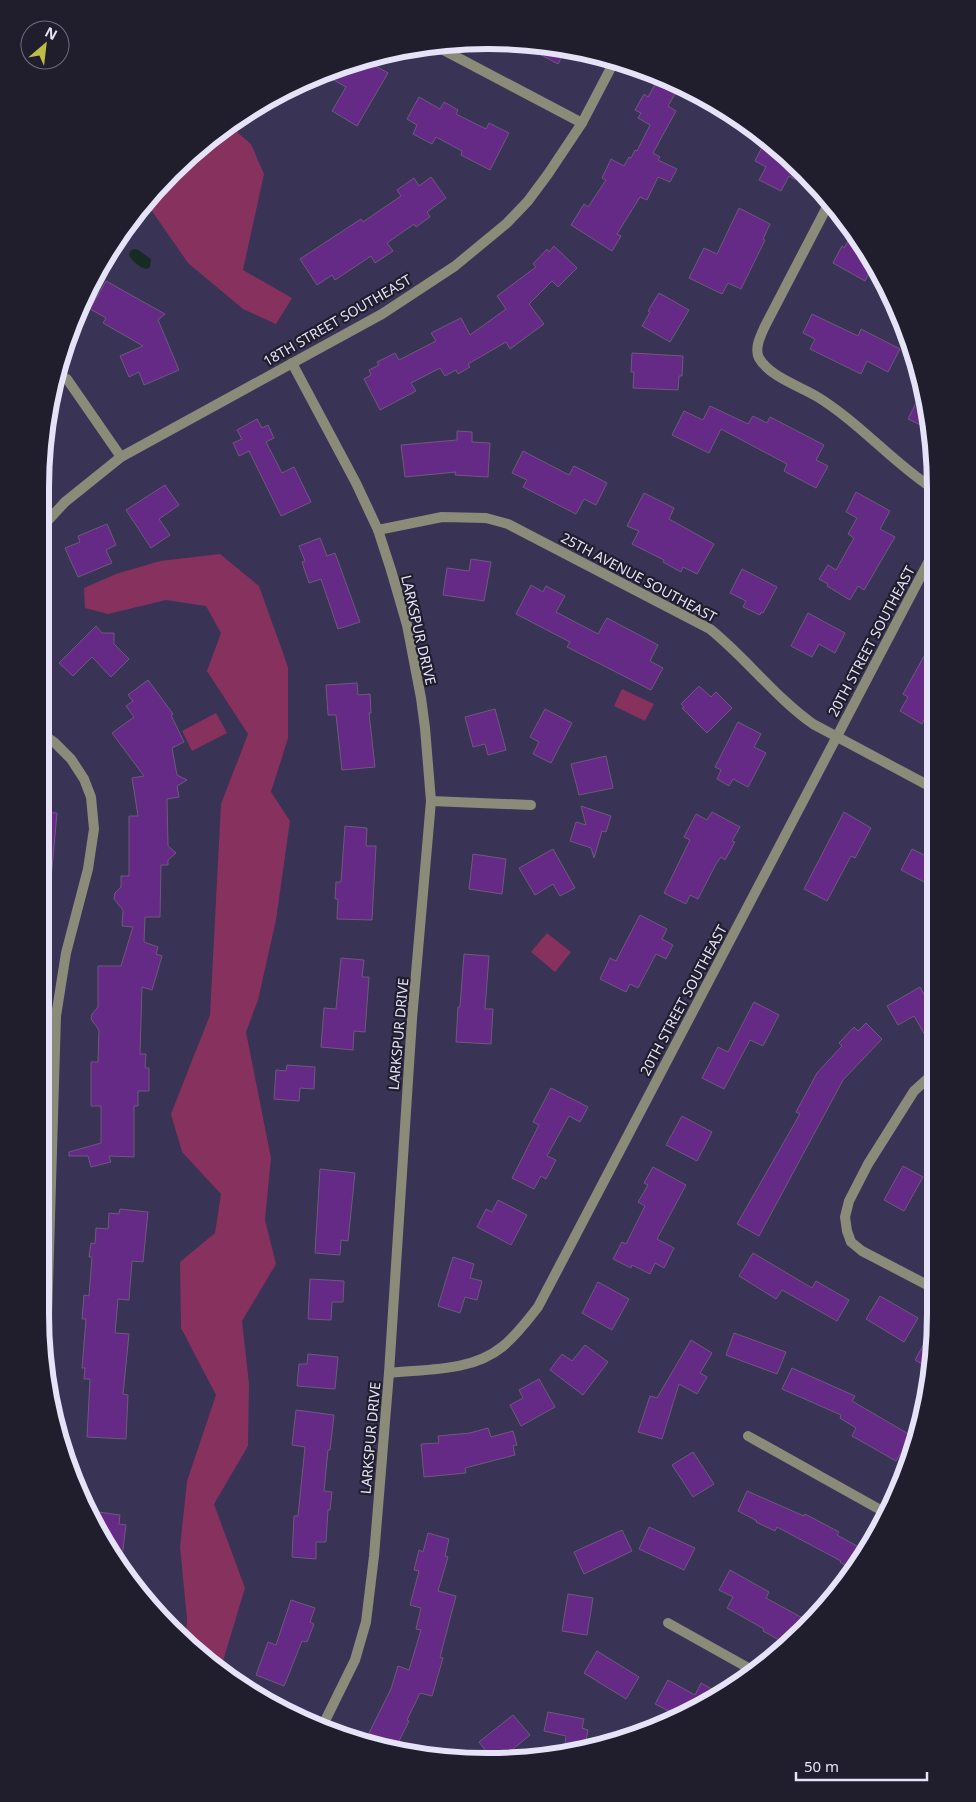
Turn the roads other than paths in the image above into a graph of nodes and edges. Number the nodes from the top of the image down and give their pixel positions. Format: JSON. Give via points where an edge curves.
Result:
{"nodes":[{"id":1,"x":446,"y":51,"type":"edge"},
{"id":2,"x":611,"y":67,"type":"edge"},
{"id":3,"x":582,"y":123,"type":"junction"},
{"id":4,"x":826,"y":209,"type":"edge"},
{"id":5,"x":292,"y":363,"type":"junction"},
{"id":6,"x":68,"y":379,"type":"dead end"},
{"id":7,"x":121,"y":457,"type":"junction"},
{"id":8,"x":927,"y":484,"type":"edge"},
{"id":9,"x":49,"y":519,"type":"edge"},
{"id":10,"x":378,"y":530,"type":"junction"},
{"id":11,"x":927,"y":564,"type":"edge"},
{"id":12,"x":837,"y":737,"type":"junction"},
{"id":13,"x":49,"y":739,"type":"edge"},
{"id":14,"x":927,"y":785,"type":"edge"},
{"id":15,"x":431,"y":801,"type":"junction"},
{"id":16,"x":531,"y":805,"type":"dead end"},
{"id":17,"x":927,"y":1080,"type":"edge"},
{"id":18,"x":49,"y":1251,"type":"edge"},
{"id":19,"x":927,"y":1285,"type":"edge"},
{"id":20,"x":389,"y":1373,"type":"junction"},
{"id":21,"x":748,"y":1436,"type":"dead end"},
{"id":22,"x":881,"y":1510,"type":"edge"},
{"id":23,"x":668,"y":1623,"type":"dead end"},
{"id":24,"x":748,"y":1668,"type":"edge"},
{"id":25,"x":325,"y":1722,"type":"edge"}],
"edges":[{"from":1,"to":3,"type":"street"},
{"from":2,"to":3,"type":"street","name":"18TH STREET SOUTHEAST"},
{"from":3,"to":5,"type":"street","name":"18TH STREET SOUTHEAST","via":[[528,201],[507,223],[455,266],[382,314]]},
{"from":4,"to":8,"type":"street","via":[[765,326],[759,340],[758,357],[774,373],[817,396],[862,429]]},
{"from":5,"to":7,"type":"street","name":"18TH STREET SOUTHEAST"},
{"from":5,"to":10,"type":"street","name":"LARKSPUR DRIVE"},
{"from":6,"to":7,"type":"street"},
{"from":7,"to":9,"type":"street","name":"18TH STREET SOUTHEAST","via":[[65,502]]},
{"from":10,"to":12,"type":"street","name":"25TH AVENUE SOUTHEAST","via":[[442,517],[486,518],[508,524],[710,630],[731,646],[796,712]]},
{"from":10,"to":15,"type":"street","name":"LARKSPUR DRIVE","via":[[407,625],[425,728]]},
{"from":11,"to":12,"type":"street","name":"20TH STREET SOUTHEAST"},
{"from":12,"to":14,"type":"street","name":"25TH AVENUE SOUTHEAST"},
{"from":12,"to":20,"type":"street","name":"20TH STREET SOUTHEAST","via":[[538,1307],[500,1349],[483,1358],[462,1366]]},
{"from":13,"to":18,"type":"street","via":[[71,759],[84,779],[91,797],[94,830],[88,870],[66,953],[56,1016]]},
{"from":15,"to":16,"type":"street"},
{"from":15,"to":20,"type":"street","name":"LARKSPUR DRIVE","via":[[411,1028]]},
{"from":17,"to":19,"type":"street","via":[[914,1091],[868,1164],[849,1201],[845,1217],[851,1242],[862,1252]]},
{"from":20,"to":25,"type":"street","name":"LARKSPUR DRIVE","via":[[366,1622],[354,1660]]},
{"from":21,"to":22,"type":"street"},
{"from":23,"to":24,"type":"street"}]}
